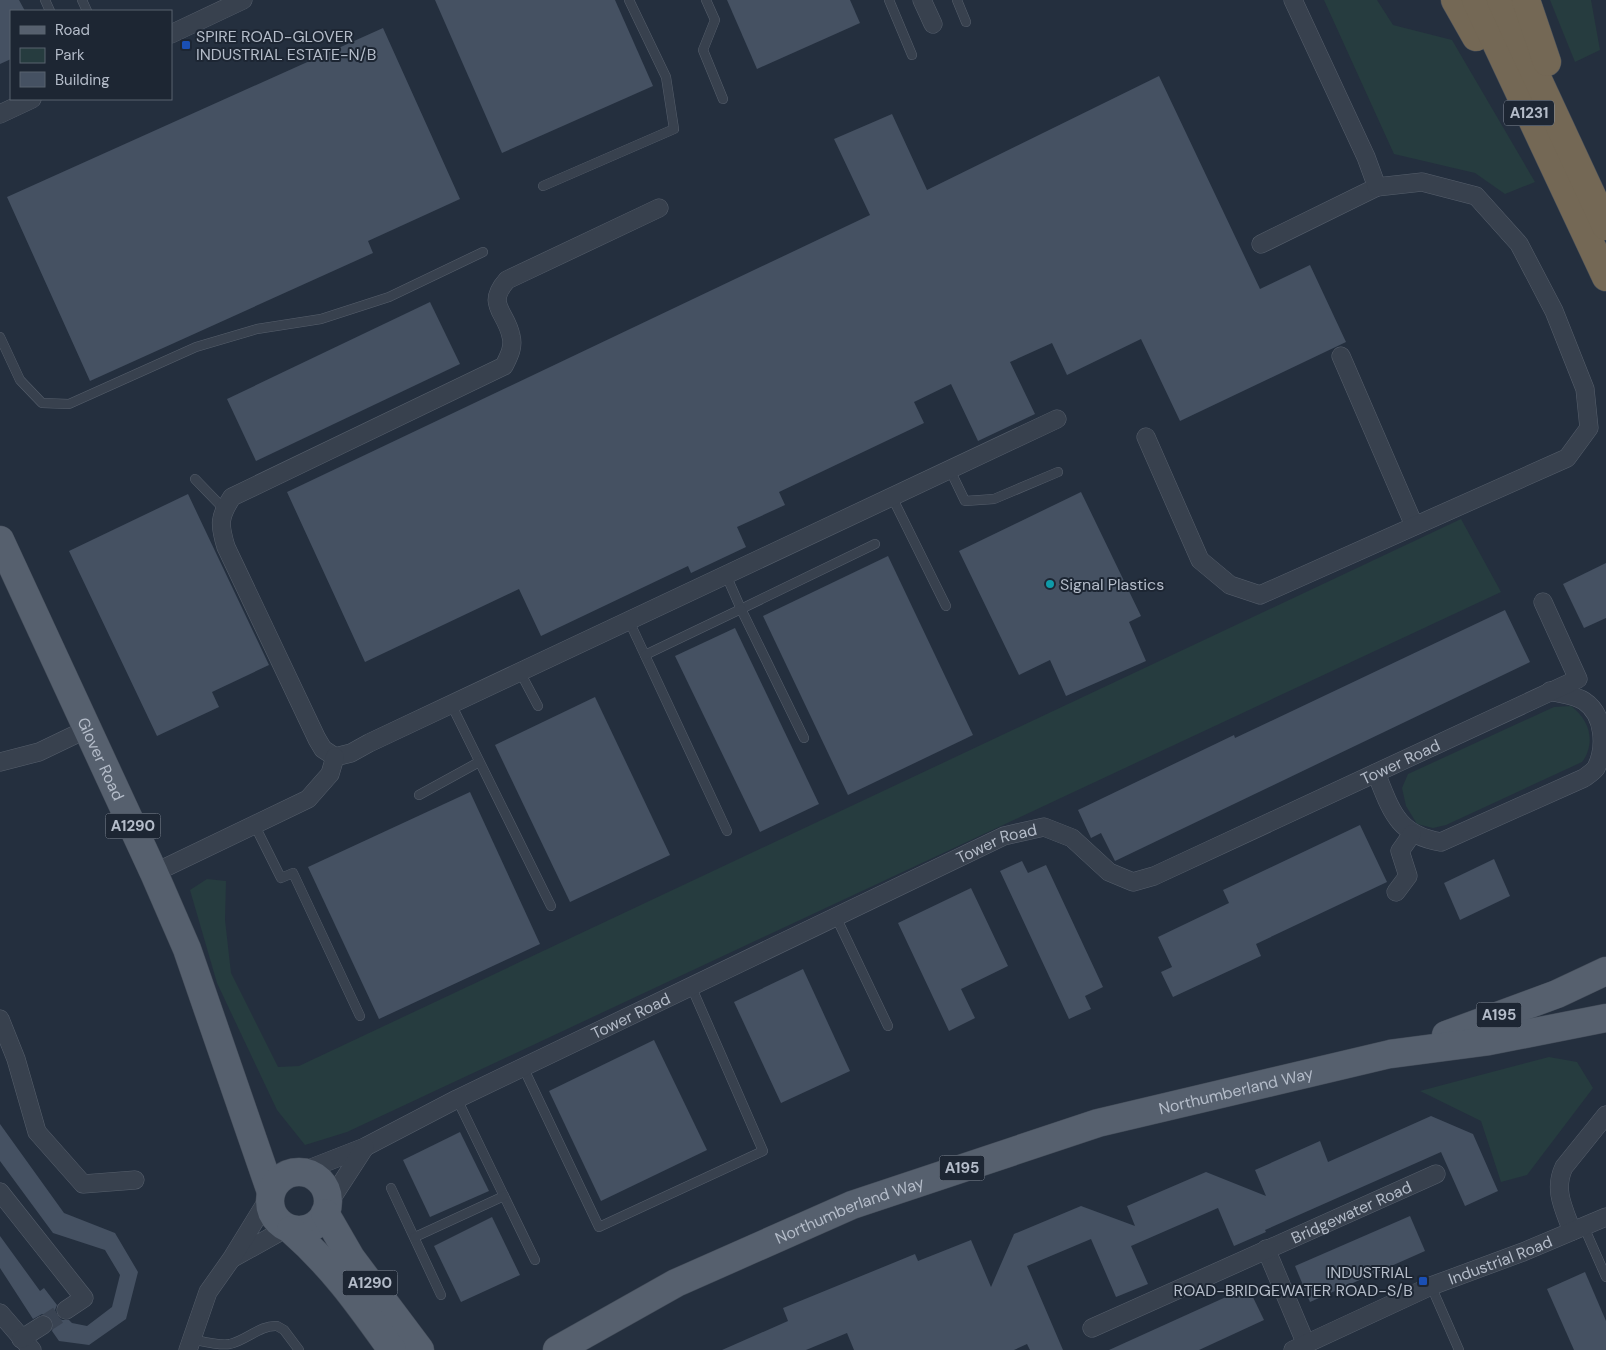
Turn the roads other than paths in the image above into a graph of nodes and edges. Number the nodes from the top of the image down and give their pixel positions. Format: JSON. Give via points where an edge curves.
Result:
{"nodes":[{"id":1,"x":244,"y":0,"type":"edge"},
{"id":2,"x":629,"y":0,"type":"edge"},
{"id":3,"x":706,"y":0,"type":"edge"},
{"id":4,"x":889,"y":0,"type":"edge"},
{"id":5,"x":922,"y":0,"type":"edge"},
{"id":6,"x":957,"y":0,"type":"edge"},
{"id":7,"x":1293,"y":0,"type":"edge"},
{"id":8,"x":1455,"y":0,"type":"edge"},
{"id":9,"x":1476,"y":0,"type":"edge"},
{"id":10,"x":1502,"y":0,"type":"edge"},
{"id":11,"x":1526,"y":0,"type":"edge"},
{"id":12,"x":966,"y":22,"type":"dead end"},
{"id":13,"x":932,"y":24,"type":"dead end"},
{"id":14,"x":172,"y":34,"type":"edge"},
{"id":15,"x":912,"y":55,"type":"dead end"},
{"id":16,"x":723,"y":99,"type":"dead end"},
{"id":17,"x":30,"y":100,"type":"edge"},
{"id":18,"x":0,"y":114,"type":"edge"},
{"id":19,"x":543,"y":186,"type":"dead end"},
{"id":20,"x":1377,"y":187,"type":"junction"},
{"id":21,"x":659,"y":208,"type":"dead end"},
{"id":22,"x":1596,"y":222,"type":"edge"},
{"id":23,"x":1260,"y":244,"type":"dead end"},
{"id":24,"x":483,"y":252,"type":"dead end"},
{"id":25,"x":1606,"y":277,"type":"edge"},
{"id":26,"x":0,"y":337,"type":"edge"},
{"id":27,"x":1341,"y":356,"type":"dead end"},
{"id":28,"x":1057,"y":419,"type":"dead end"},
{"id":29,"x":1146,"y":438,"type":"dead end"},
{"id":30,"x":950,"y":470,"type":"junction"},
{"id":31,"x":1058,"y":472,"type":"dead end"},
{"id":32,"x":194,"y":479,"type":"dead end"},
{"id":33,"x":892,"y":497,"type":"junction"},
{"id":34,"x":224,"y":509,"type":"junction"},
{"id":35,"x":1414,"y":524,"type":"junction"},
{"id":36,"x":0,"y":540,"type":"edge"},
{"id":37,"x":875,"y":544,"type":"dead end"},
{"id":38,"x":726,"y":575,"type":"junction"},
{"id":39,"x":1543,"y":602,"type":"dead end"},
{"id":40,"x":946,"y":606,"type":"dead end"},
{"id":41,"x":741,"y":609,"type":"junction"},
{"id":42,"x":629,"y":621,"type":"junction"},
{"id":43,"x":644,"y":655,"type":"junction"},
{"id":44,"x":520,"y":672,"type":"junction"},
{"id":45,"x":1550,"y":691,"type":"junction"},
{"id":46,"x":451,"y":704,"type":"junction"},
{"id":47,"x":538,"y":706,"type":"dead end"},
{"id":48,"x":87,"y":729,"type":"junction"},
{"id":49,"x":804,"y":738,"type":"dead end"},
{"id":50,"x":335,"y":758,"type":"junction"},
{"id":51,"x":0,"y":762,"type":"edge"},
{"id":52,"x":480,"y":762,"type":"junction"},
{"id":53,"x":1376,"y":773,"type":"junction"},
{"id":54,"x":419,"y":795,"type":"dead end"},
{"id":55,"x":254,"y":824,"type":"junction"},
{"id":56,"x":727,"y":831,"type":"dead end"},
{"id":57,"x":1412,"y":834,"type":"junction"},
{"id":58,"x":154,"y":872,"type":"junction"},
{"id":59,"x":1396,"y":892,"type":"dead end"},
{"id":60,"x":551,"y":906,"type":"dead end"},
{"id":61,"x":836,"y":917,"type":"junction"},
{"id":62,"x":1606,"y":971,"type":"edge"},
{"id":63,"x":691,"y":986,"type":"junction"},
{"id":64,"x":360,"y":1016,"type":"dead end"},
{"id":65,"x":1606,"y":1018,"type":"edge"},
{"id":66,"x":0,"y":1019,"type":"edge"},
{"id":67,"x":888,"y":1026,"type":"dead end"},
{"id":68,"x":1390,"y":1054,"type":"junction"},
{"id":69,"x":523,"y":1067,"type":"junction"},
{"id":70,"x":457,"y":1099,"type":"junction"},
{"id":71,"x":1606,"y":1115,"type":"edge"},
{"id":72,"x":246,"y":1120,"type":"junction"},
{"id":73,"x":366,"y":1147,"type":"junction"},
{"id":74,"x":296,"y":1173,"type":"junction"},
{"id":75,"x":1436,"y":1174,"type":"dead end"},
{"id":76,"x":135,"y":1180,"type":"dead end"},
{"id":77,"x":391,"y":1188,"type":"dead end"},
{"id":78,"x":0,"y":1192,"type":"edge"},
{"id":79,"x":271,"y":1194,"type":"junction"},
{"id":80,"x":504,"y":1196,"type":"junction"},
{"id":81,"x":326,"y":1208,"type":"junction"},
{"id":82,"x":1606,"y":1217,"type":"edge"},
{"id":83,"x":289,"y":1229,"type":"junction"},
{"id":84,"x":1578,"y":1229,"type":"junction"},
{"id":85,"x":415,"y":1237,"type":"junction"},
{"id":86,"x":1266,"y":1249,"type":"junction"},
{"id":87,"x":232,"y":1258,"type":"junction"},
{"id":88,"x":535,"y":1260,"type":"dead end"},
{"id":89,"x":1606,"y":1277,"type":"edge"},
{"id":90,"x":1430,"y":1286,"type":"junction"},
{"id":91,"x":441,"y":1295,"type":"dead end"},
{"id":92,"x":66,"y":1310,"type":"tunnel mouth"},
{"id":93,"x":0,"y":1313,"type":"edge"},
{"id":94,"x":43,"y":1325,"type":"tunnel mouth"},
{"id":95,"x":1092,"y":1328,"type":"dead end"},
{"id":96,"x":26,"y":1344,"type":"edge"},
{"id":97,"x":190,"y":1344,"type":"edge"},
{"id":98,"x":1299,"y":1347,"type":"edge"},
{"id":99,"x":299,"y":1350,"type":"edge"},
{"id":100,"x":392,"y":1350,"type":"edge"},
{"id":101,"x":420,"y":1350,"type":"edge"},
{"id":102,"x":558,"y":1350,"type":"edge"},
{"id":103,"x":1459,"y":1350,"type":"edge"}],
"edges":[{"from":1,"to":14,"type":"street"},
{"from":2,"to":19,"type":"lane","via":[[666,77],[674,130]]},
{"from":3,"to":16,"type":"lane","via":[[715,20],[703,50]]},
{"from":4,"to":15,"type":"lane"},
{"from":5,"to":13,"type":"street"},
{"from":6,"to":12,"type":"lane"},
{"from":7,"to":20,"type":"street"},
{"from":8,"to":22,"type":"highway"},
{"from":9,"to":22,"type":"highway","number":"A1231"},
{"from":10,"to":22,"type":"highway","number":"A1231"},
{"from":11,"to":22,"type":"highway"},
{"from":17,"to":18,"type":"street"},
{"from":20,"to":23,"type":"street"},
{"from":20,"to":35,"type":"street","via":[[1422,182],[1476,196],[1519,244],[1554,312],[1585,389],[1589,428],[1567,458]]},
{"from":21,"to":34,"type":"street","via":[[507,280],[498,291],[496,300],[512,336],[512,350],[504,366],[232,496]]},
{"from":22,"to":25,"type":"highway","number":"A1231"},
{"from":24,"to":26,"type":"lane","via":[[389,297],[321,319],[257,329],[196,347],[69,404],[42,403],[20,380]]},
{"from":27,"to":35,"type":"street"},
{"from":28,"to":30,"type":"street"},
{"from":29,"to":35,"type":"street","via":[[1200,560],[1230,584],[1260,595]]},
{"from":30,"to":31,"type":"lane","via":[[965,500],[994,499]]},
{"from":30,"to":33,"type":"street"},
{"from":32,"to":34,"type":"lane"},
{"from":33,"to":38,"type":"street"},
{"from":33,"to":40,"type":"lane"},
{"from":34,"to":50,"type":"street","via":[[221,529],[226,546],[317,740]]},
{"from":36,"to":48,"type":"main road","name":"Glover Road","number":"A1290"},
{"from":37,"to":41,"type":"lane"},
{"from":38,"to":41,"type":"lane"},
{"from":38,"to":42,"type":"street"},
{"from":39,"to":45,"type":"street","name":"Tower Road","via":[[1578,679]]},
{"from":41,"to":43,"type":"lane"},
{"from":41,"to":49,"type":"lane"},
{"from":42,"to":43,"type":"lane"},
{"from":42,"to":44,"type":"street"},
{"from":43,"to":56,"type":"lane"},
{"from":44,"to":46,"type":"street"},
{"from":44,"to":47,"type":"lane"},
{"from":45,"to":53,"type":"street","name":"Tower Road"},
{"from":45,"to":57,"type":"street","via":[[1576,697],[1596,713],[1605,740],[1596,769],[1584,778],[1441,842],[1424,840]]},
{"from":46,"to":50,"type":"street"},
{"from":46,"to":52,"type":"lane"},
{"from":48,"to":51,"type":"street","via":[[39,752]]},
{"from":48,"to":58,"type":"main road","name":"Glover Road","number":"A1290"},
{"from":50,"to":55,"type":"street","via":[[330,774],[308,799]]},
{"from":52,"to":54,"type":"lane"},
{"from":52,"to":60,"type":"lane"},
{"from":53,"to":57,"type":"street","via":[[1396,818]]},
{"from":53,"to":61,"type":"street","name":"Tower Road","via":[[1154,876],[1133,882],[1110,872],[1072,838],[1044,827],[1004,836]]},
{"from":55,"to":58,"type":"street"},
{"from":55,"to":64,"type":"lane","via":[[282,878],[293,872]]},
{"from":57,"to":59,"type":"street","via":[[1400,851],[1408,876]]},
{"from":58,"to":72,"type":"main road","name":"Glover Road","number":"A1290","via":[[187,949]]},
{"from":61,"to":63,"type":"street","name":"Tower Road"},
{"from":61,"to":67,"type":"lane"},
{"from":62,"to":68,"type":"main road","name":"Northumberland Way","number":"A195","via":[[1523,1007]]},
{"from":63,"to":69,"type":"street","name":"Tower Road"},
{"from":63,"to":69,"type":"lane","via":[[763,1151],[599,1226]]},
{"from":65,"to":68,"type":"main road","name":"Northumberland Way","number":"A195"},
{"from":66,"to":76,"type":"street","via":[[37,1132],[83,1184]]},
{"from":68,"to":102,"type":"main road","name":"Northumberland Way","number":"A195","via":[[1098,1123],[852,1205],[676,1283]]},
{"from":69,"to":70,"type":"street","name":"Tower Road"},
{"from":70,"to":73,"type":"street","name":"Tower Road"},
{"from":70,"to":80,"type":"lane"},
{"from":71,"to":84,"type":"street","name":"Industrial Road","via":[[1559,1178],[1560,1199]]},
{"from":72,"to":74,"type":"main road","name":"Glover Road","number":"A1290"},
{"from":72,"to":79,"type":"main road","name":"Glover Road","number":"A1290"},
{"from":73,"to":74,"type":"street","name":"Tower Road"},
{"from":73,"to":81,"type":"street","name":"Tower Road"},
{"from":74,"to":79,"type":"main road","via":[[282,1177]]},
{"from":74,"to":81,"type":"main road","number":"A1290","via":[[318,1180],[323,1186]]},
{"from":75,"to":86,"type":"street","name":"Bridgewater Road"},
{"from":77,"to":85,"type":"lane"},
{"from":78,"to":92,"type":"street","via":[[84,1298]]},
{"from":79,"to":83,"type":"main road","number":"A1290","via":[[274,1217]]},
{"from":79,"to":87,"type":"street"},
{"from":80,"to":85,"type":"lane"},
{"from":80,"to":88,"type":"lane"},
{"from":81,"to":83,"type":"main road","via":[[315,1226]]},
{"from":81,"to":101,"type":"main road","number":"A1290","via":[[351,1258]]},
{"from":82,"to":84,"type":"street","name":"Industrial Road"},
{"from":83,"to":87,"type":"street"},
{"from":83,"to":100,"type":"main road","number":"A1290","via":[[324,1259],[348,1287]]},
{"from":84,"to":89,"type":"lane"},
{"from":84,"to":90,"type":"street","name":"Industrial Road"},
{"from":85,"to":91,"type":"lane"},
{"from":86,"to":95,"type":"street","name":"Bridgewater Road"},
{"from":86,"to":98,"type":"street"},
{"from":87,"to":97,"type":"street","via":[[208,1292]]},
{"from":90,"to":98,"type":"street","name":"Industrial Road"},
{"from":90,"to":103,"type":"lane"},
{"from":93,"to":96,"type":"street"},
{"from":94,"to":96,"type":"street"},
{"from":97,"to":99,"type":"lane","via":[[229,1344],[265,1327],[277,1326]]}]}
